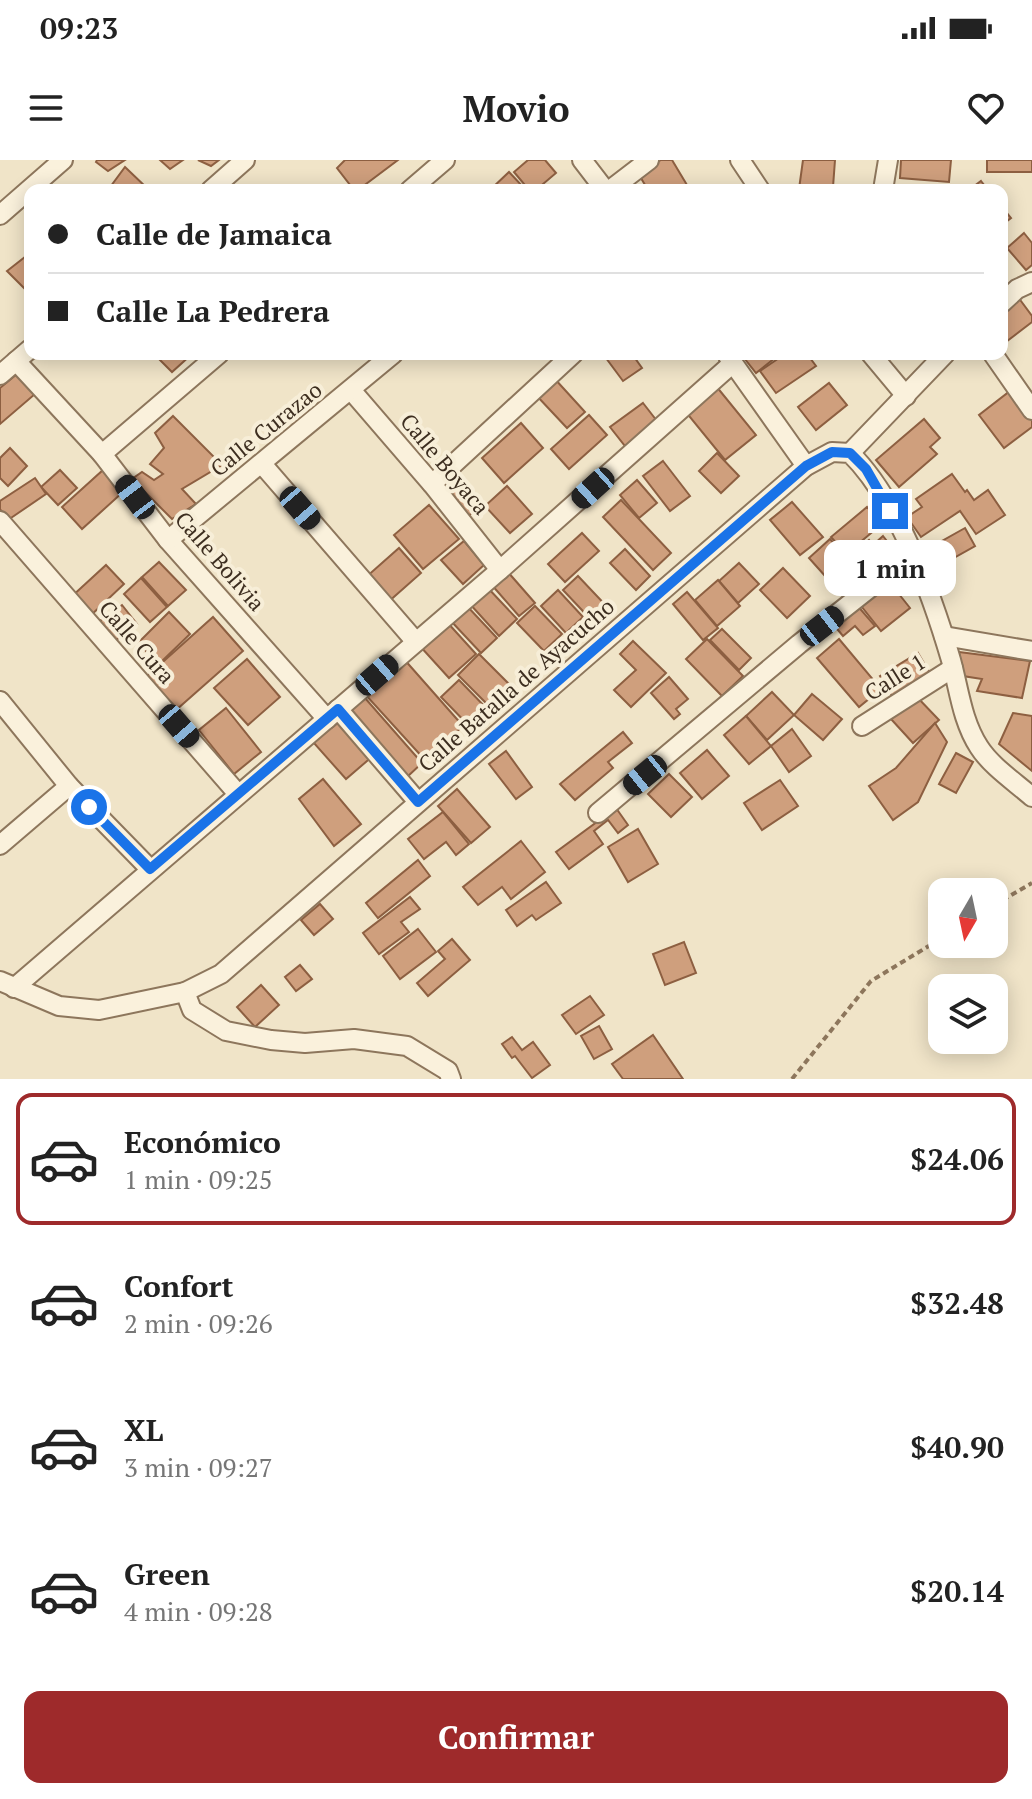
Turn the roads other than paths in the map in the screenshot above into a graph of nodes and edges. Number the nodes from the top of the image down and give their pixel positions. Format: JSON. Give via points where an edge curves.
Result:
{"nodes":[{"id":1,"x":63,"y":160,"type":"edge"},
{"id":2,"x":245,"y":160,"type":"edge"},
{"id":3,"x":445,"y":160,"type":"edge"},
{"id":4,"x":582,"y":160,"type":"edge"},
{"id":5,"x":649,"y":160,"type":"edge"},
{"id":6,"x":740,"y":160,"type":"edge"},
{"id":7,"x":888,"y":160,"type":"edge"},
{"id":8,"x":36,"y":184,"type":"edge"},
{"id":9,"x":218,"y":184,"type":"edge"},
{"id":10,"x":417,"y":184,"type":"edge"},
{"id":11,"x":598,"y":184,"type":"edge"},
{"id":12,"x":605,"y":184,"type":"edge"},
{"id":13,"x":756,"y":184,"type":"edge"},
{"id":14,"x":884,"y":184,"type":"edge"},
{"id":15,"x":24,"y":194,"type":"edge"},
{"id":16,"x":0,"y":215,"type":"edge"},
{"id":17,"x":1032,"y":282,"type":"edge"},
{"id":18,"x":1008,"y":297,"type":"edge"},
{"id":19,"x":23,"y":355,"type":"edge"},
{"id":20,"x":27,"y":360,"type":"edge"},
{"id":21,"x":212,"y":360,"type":"edge"},
{"id":22,"x":386,"y":360,"type":"edge"},
{"id":23,"x":566,"y":360,"type":"edge"},
{"id":24,"x":728,"y":360,"type":"edge"},
{"id":25,"x":730,"y":360,"type":"edge"},
{"id":26,"x":876,"y":360,"type":"edge"},
{"id":27,"x":939,"y":360,"type":"edge"},
{"id":28,"x":997,"y":360,"type":"edge"},
{"id":29,"x":0,"y":375,"type":"edge"},
{"id":30,"x":351,"y":390,"type":"junction"},
{"id":31,"x":906,"y":396,"type":"junction"},
{"id":32,"x":1032,"y":410,"type":"edge"},
{"id":33,"x":850,"y":453,"type":"junction"},
{"id":34,"x":102,"y":454,"type":"junction"},
{"id":35,"x":262,"y":464,"type":"junction"},
{"id":36,"x":806,"y":466,"type":"junction"},
{"id":37,"x":432,"y":484,"type":"junction"},
{"id":38,"x":0,"y":521,"type":"edge"},
{"id":39,"x":168,"y":540,"type":"junction"},
{"id":40,"x":914,"y":553,"type":"junction"},
{"id":41,"x":500,"y":570,"type":"junction"},
{"id":42,"x":944,"y":636,"type":"junction"},
{"id":43,"x":416,"y":642,"type":"junction"},
{"id":44,"x":1032,"y":651,"type":"edge"},
{"id":45,"x":953,"y":668,"type":"junction"},
{"id":46,"x":0,"y":701,"type":"edge"},
{"id":47,"x":333,"y":714,"type":"junction"},
{"id":48,"x":862,"y":726,"type":"dead end"},
{"id":49,"x":69,"y":786,"type":"junction"},
{"id":50,"x":238,"y":794,"type":"junction"},
{"id":51,"x":1032,"y":797,"type":"edge"},
{"id":52,"x":418,"y":802,"type":"junction"},
{"id":53,"x":598,"y":813,"type":"dead end"},
{"id":54,"x":0,"y":845,"type":"edge"},
{"id":55,"x":150,"y":869,"type":"junction"},
{"id":56,"x":7,"y":985,"type":"edge"},
{"id":57,"x":185,"y":992,"type":"junction"},
{"id":58,"x":451,"y":1079,"type":"edge"}],
"edges":[{"from":1,"to":8,"type":"street"},
{"from":2,"to":9,"type":"street"},
{"from":3,"to":10,"type":"street"},
{"from":4,"to":11,"type":"street"},
{"from":5,"to":12,"type":"street"},
{"from":6,"to":13,"type":"street"},
{"from":7,"to":14,"type":"street"},
{"from":15,"to":16,"type":"street"},
{"from":17,"to":18,"type":"street"},
{"from":19,"to":29,"type":"street"},
{"from":20,"to":34,"type":"street","name":"Calle Bolivia"},
{"from":21,"to":34,"type":"street"},
{"from":22,"to":30,"type":"street","name":"Calle Curazao"},
{"from":23,"to":37,"type":"street"},
{"from":24,"to":41,"type":"street"},
{"from":25,"to":36,"type":"street"},
{"from":26,"to":31,"type":"street"},
{"from":27,"to":31,"type":"street"},
{"from":28,"to":32,"type":"street"},
{"from":30,"to":35,"type":"street","name":"Calle Curazao"},
{"from":30,"to":37,"type":"street","name":"Calle Boyaca"},
{"from":31,"to":33,"type":"street"},
{"from":33,"to":36,"type":"street","via":[[832,452]]},
{"from":33,"to":40,"type":"street","via":[[866,469]]},
{"from":34,"to":39,"type":"street","name":"Calle Bolivia"},
{"from":35,"to":39,"type":"street","name":"Calle Curazao"},
{"from":35,"to":43,"type":"street"},
{"from":36,"to":52,"type":"street","name":"Calle Batalla de Ayacucho"},
{"from":37,"to":41,"type":"street","name":"Calle Boyaca"},
{"from":38,"to":50,"type":"street","name":"Calle Cura"},
{"from":39,"to":47,"type":"street","name":"Calle Bolivia"},
{"from":40,"to":42,"type":"street"},
{"from":40,"to":53,"type":"street"},
{"from":41,"to":43,"type":"street"},
{"from":42,"to":44,"type":"street"},
{"from":42,"to":45,"type":"street"},
{"from":43,"to":47,"type":"street"},
{"from":45,"to":48,"type":"street","name":"Calle 1"},
{"from":45,"to":51,"type":"street","via":[[967,725],[980,750]]},
{"from":46,"to":49,"type":"street"},
{"from":47,"to":50,"type":"street"},
{"from":47,"to":52,"type":"street","name":"Calle Bolivia"},
{"from":49,"to":54,"type":"street"},
{"from":49,"to":55,"type":"street"},
{"from":50,"to":55,"type":"street"},
{"from":52,"to":57,"type":"street","name":"Calle Batalla de Ayacucho","via":[[221,974]]},
{"from":55,"to":56,"type":"street"},
{"from":56,"to":57,"type":"street","name":"Calle Batalla de Ayacucho","via":[[59,1006],[99,1010]]},
{"from":57,"to":58,"type":"street","via":[[192,1010],[226,1031],[305,1043],[354,1039],[407,1046],[448,1071]]}]}
